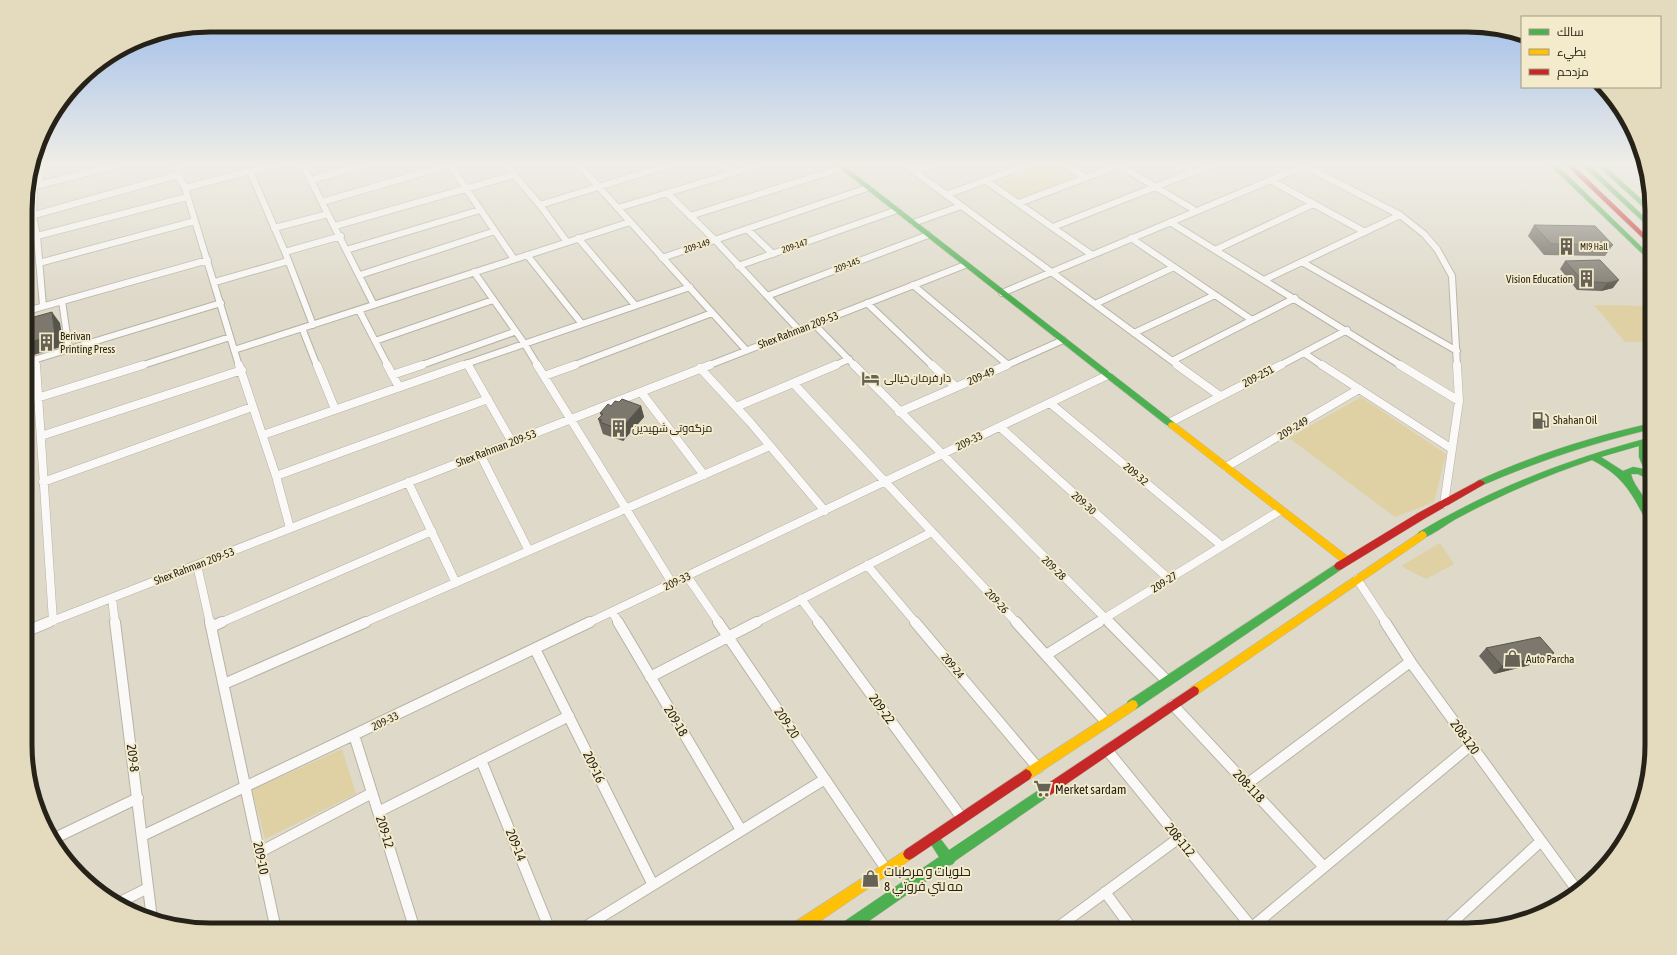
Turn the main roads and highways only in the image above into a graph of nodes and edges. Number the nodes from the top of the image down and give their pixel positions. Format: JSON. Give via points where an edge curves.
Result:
{"nodes":[{"id":1,"x":895,"y":210,"type":"edge"},
{"id":2,"x":1598,"y":210,"type":"edge"},
{"id":3,"x":1615,"y":210,"type":"edge"},
{"id":4,"x":1632,"y":210,"type":"edge"},
{"id":5,"x":1645,"y":221,"type":"edge"},
{"id":6,"x":1619,"y":230,"type":"junction"},
{"id":7,"x":1636,"y":230,"type":"junction"},
{"id":8,"x":1645,"y":238,"type":"edge"},
{"id":9,"x":1645,"y":254,"type":"edge"},
{"id":10,"x":1645,"y":428,"type":"edge"},
{"id":11,"x":1645,"y":442,"type":"edge"},
{"id":12,"x":1645,"y":451,"type":"edge"},
{"id":13,"x":1593,"y":457,"type":"junction"},
{"id":14,"x":1645,"y":462,"type":"edge"},
{"id":15,"x":1645,"y":473,"type":"edge"},
{"id":16,"x":1627,"y":478,"type":"junction"},
{"id":17,"x":1645,"y":510,"type":"edge"},
{"id":18,"x":1347,"y":561,"type":"junction"},
{"id":19,"x":933,"y":838,"type":"junction"},
{"id":20,"x":949,"y":860,"type":"junction"},
{"id":21,"x":805,"y":923,"type":"edge"},
{"id":22,"x":854,"y":923,"type":"edge"}],
"edges":[{"from":1,"to":18,"type":"main road"},
{"from":2,"to":6,"type":"main road"},
{"from":3,"to":7,"type":"main road"},
{"from":4,"to":5,"type":"main road"},
{"from":6,"to":7,"type":"main road"},
{"from":6,"to":9,"type":"main road"},
{"from":7,"to":8,"type":"main road"},
{"from":10,"to":18,"type":"main road","via":[[1606,437],[1530,462],[1497,476]]},
{"from":11,"to":13,"type":"main road"},
{"from":12,"to":14,"type":"main road"},
{"from":13,"to":16,"type":"main road","via":[[1614,466]]},
{"from":13,"to":20,"type":"main road","via":[[1526,480],[1461,511],[1424,534]]},
{"from":15,"to":16,"type":"main road","via":[[1634,470],[1626,473]]},
{"from":16,"to":17,"type":"main road"},
{"from":18,"to":19,"type":"main road"},
{"from":19,"to":20,"type":"main road"},
{"from":19,"to":21,"type":"main road"},
{"from":20,"to":22,"type":"main road"}]}
